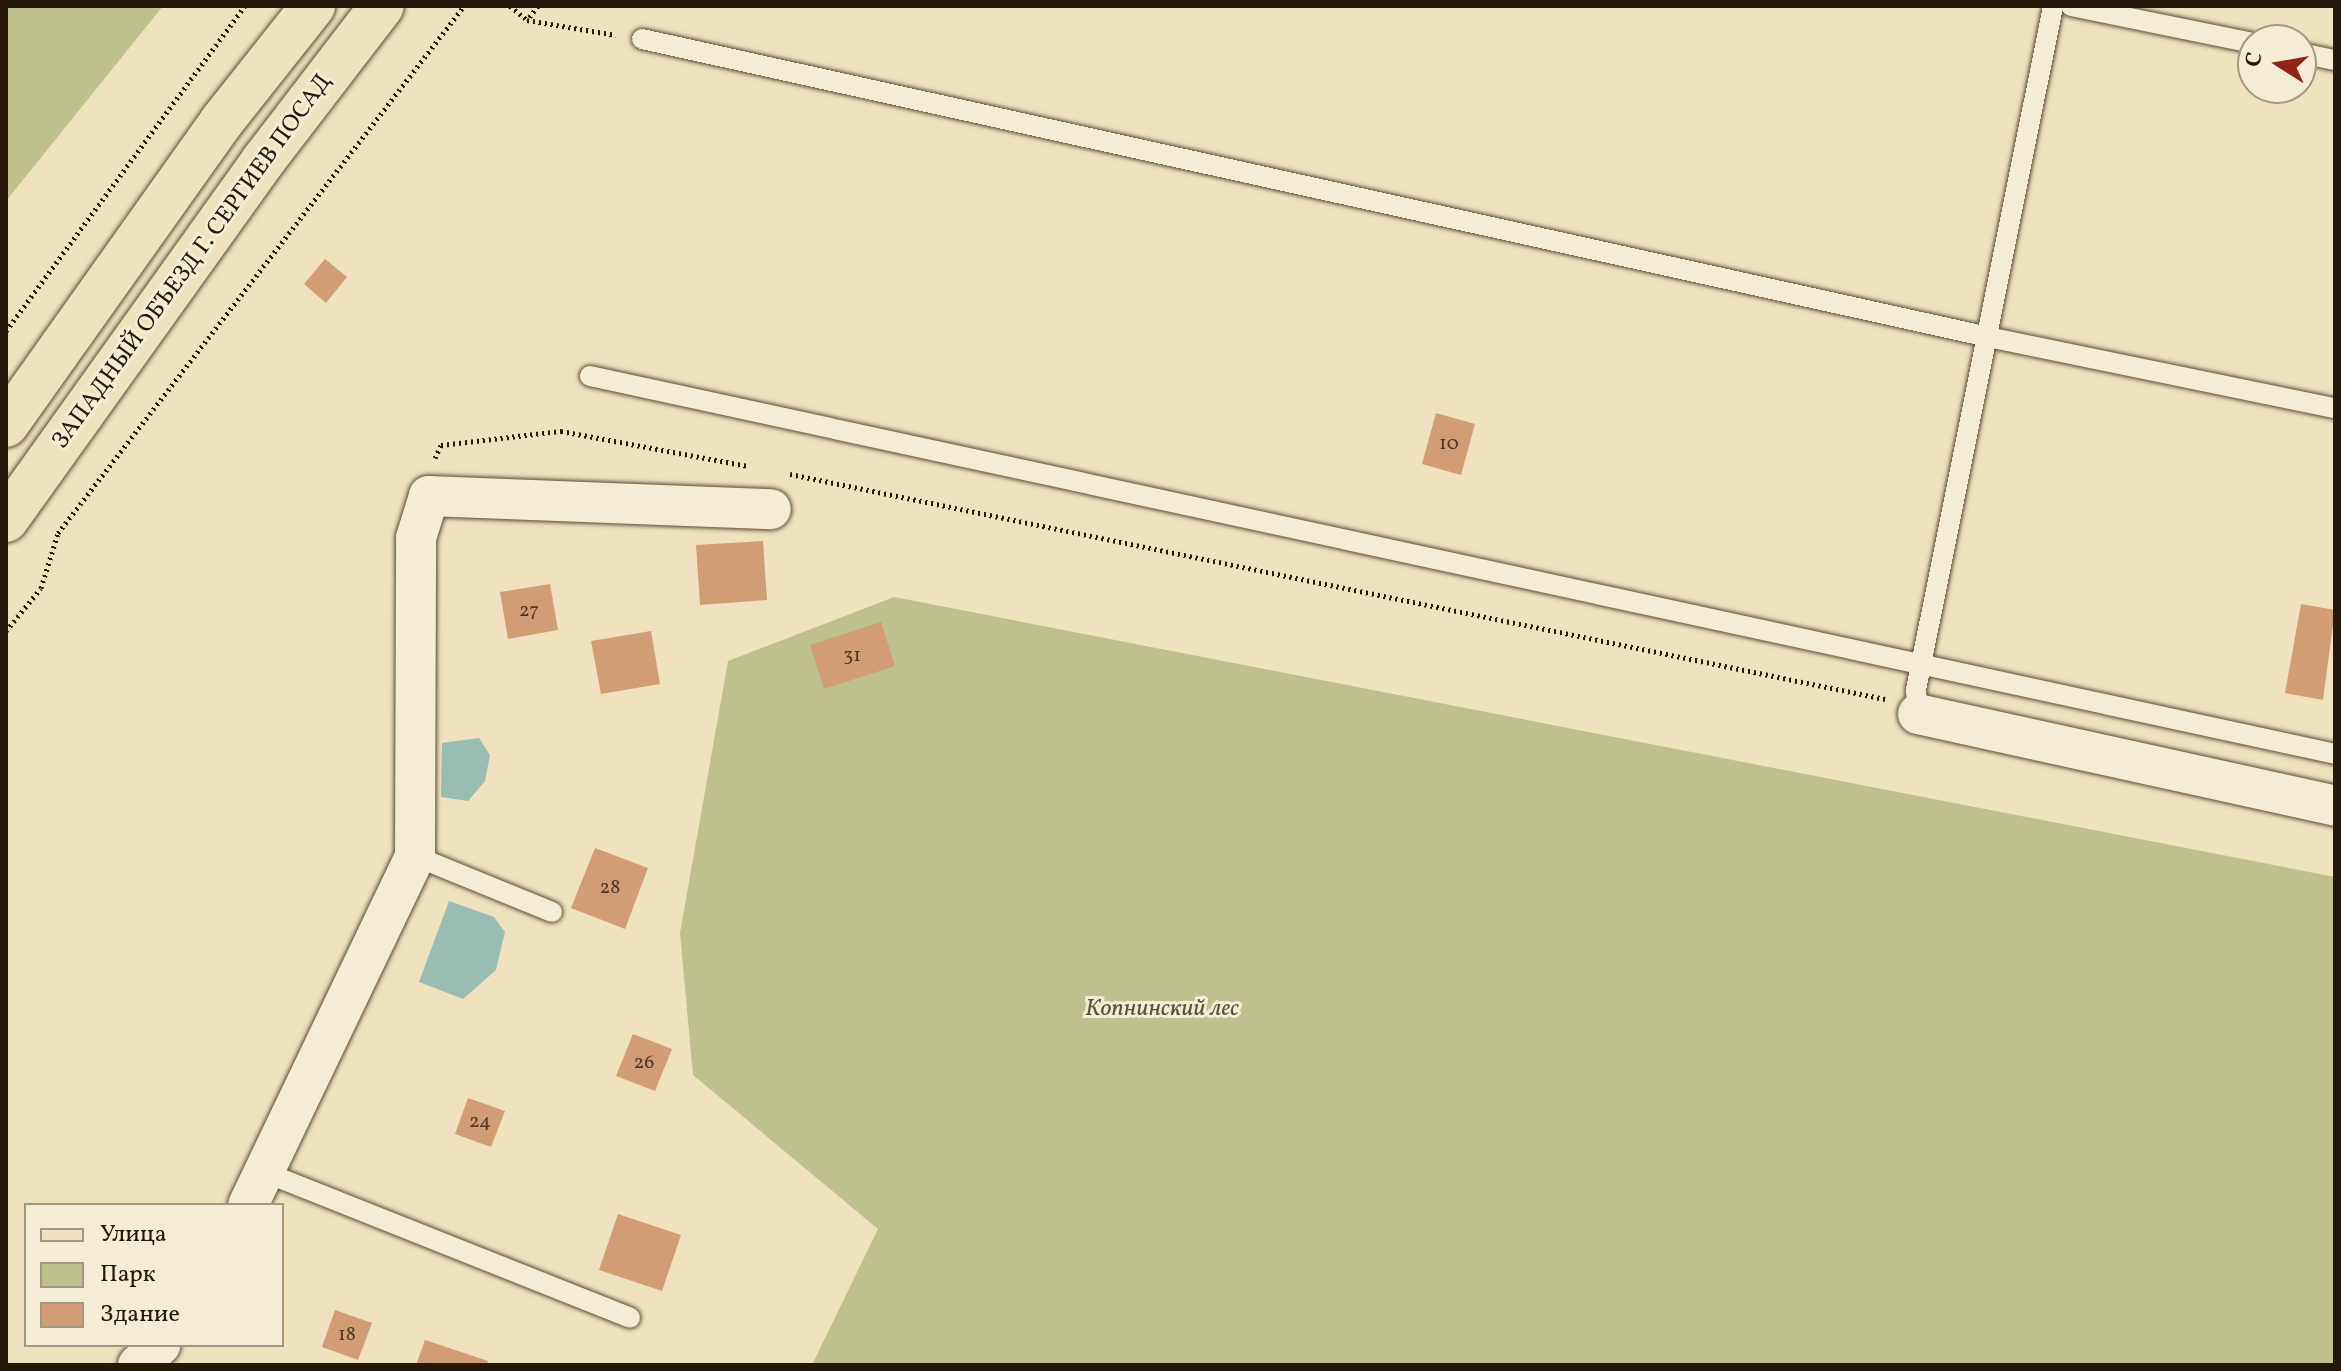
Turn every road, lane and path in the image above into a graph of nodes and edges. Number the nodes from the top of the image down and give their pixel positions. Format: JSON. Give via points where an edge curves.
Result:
{"nodes":[{"id":1,"x":245,"y":6,"type":"edge"},
{"id":2,"x":313,"y":6,"type":"edge"},
{"id":3,"x":382,"y":6,"type":"edge"},
{"id":4,"x":464,"y":6,"type":"edge"},
{"id":5,"x":510,"y":6,"type":"edge"},
{"id":6,"x":538,"y":6,"type":"edge"},
{"id":7,"x":2053,"y":6,"type":"edge"},
{"id":8,"x":2071,"y":6,"type":"edge"},
{"id":9,"x":527,"y":20,"type":"junction"},
{"id":10,"x":642,"y":39,"type":"joint"},
{"id":11,"x":2237,"y":40,"type":"edge"},
{"id":12,"x":6,"y":331,"type":"edge"},
{"id":13,"x":1988,"y":337,"type":"junction"},
{"id":14,"x":590,"y":376,"type":"dead end"},
{"id":15,"x":2335,"y":408,"type":"edge"},
{"id":16,"x":6,"y":425,"type":"edge"},
{"id":17,"x":764,"y":469,"type":"dead end"},
{"id":18,"x":775,"y":491,"type":"joint"},
{"id":19,"x":429,"y":496,"type":"junction"},
{"id":20,"x":6,"y":520,"type":"edge"},
{"id":21,"x":6,"y":631,"type":"edge"},
{"id":22,"x":1922,"y":666,"type":"junction"},
{"id":23,"x":1918,"y":714,"type":"junction"},
{"id":24,"x":2335,"y":754,"type":"edge"},
{"id":25,"x":2335,"y":806,"type":"edge"},
{"id":26,"x":415,"y":856,"type":"junction"},
{"id":27,"x":552,"y":912,"type":"dead end"},
{"id":28,"x":256,"y":1188,"type":"edge"},
{"id":29,"x":630,"y":1318,"type":"dead end"},
{"id":30,"x":158,"y":1347,"type":"edge"},
{"id":31,"x":138,"y":1365,"type":"edge"}],
"edges":[{"from":1,"to":12,"type":"path"},
{"from":2,"to":16,"type":"main road","via":[[222,121]]},
{"from":3,"to":20,"type":"main road","name":"ЗАПАДНЫЙ ОБЪЕЗД Г. СЕРГИЕВ ПОСАД","via":[[263,161]]},
{"from":4,"to":21,"type":"path","via":[[58,533],[41,588]]},
{"from":5,"to":9,"type":"path"},
{"from":6,"to":9,"type":"path"},
{"from":7,"to":13,"type":"lane"},
{"from":8,"to":11,"type":"lane"},
{"from":9,"to":10,"type":"path"},
{"from":10,"to":13,"type":"lane"},
{"from":13,"to":15,"type":"lane"},
{"from":13,"to":22,"type":"lane"},
{"from":14,"to":22,"type":"lane"},
{"from":17,"to":19,"type":"path","via":[[561,431],[441,445],[427,476]]},
{"from":18,"to":19,"type":"street"},
{"from":18,"to":23,"type":"path","via":[[1877,695]]},
{"from":19,"to":26,"type":"street","via":[[416,538]]},
{"from":22,"to":23,"type":"lane"},
{"from":22,"to":24,"type":"lane"},
{"from":23,"to":25,"type":"street"},
{"from":26,"to":27,"type":"lane"},
{"from":26,"to":28,"type":"street"},
{"from":28,"to":29,"type":"lane"},
{"from":30,"to":31,"type":"street"}]}
